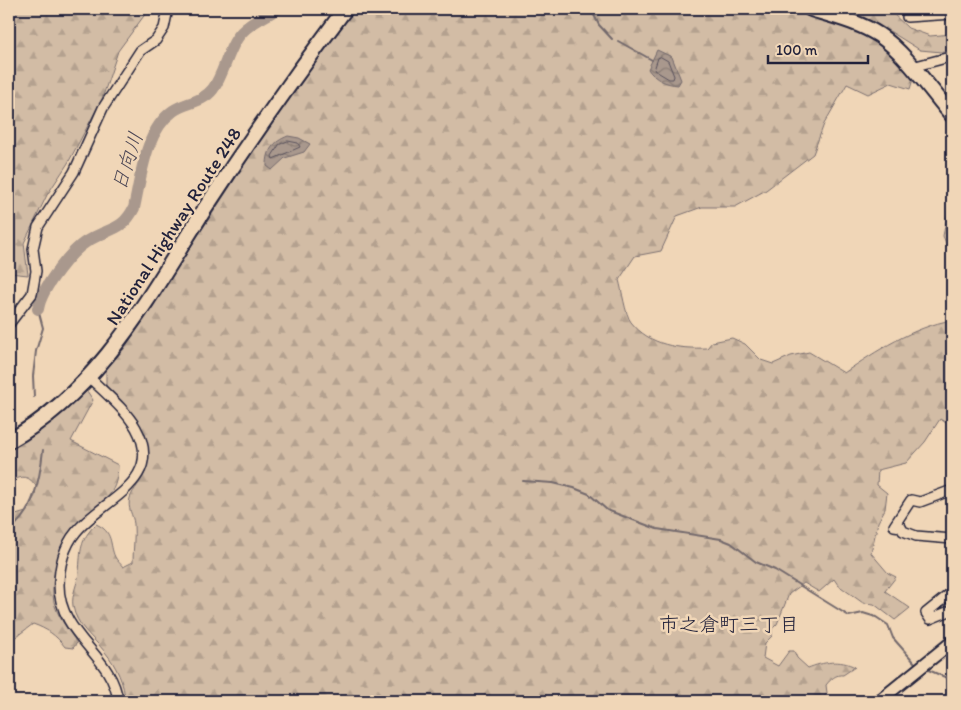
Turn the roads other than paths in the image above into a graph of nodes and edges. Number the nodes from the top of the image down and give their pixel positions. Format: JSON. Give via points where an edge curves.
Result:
{"nodes":[{"id":1,"x":168,"y":9,"type":"edge"},
{"id":2,"x":346,"y":9,"type":"edge"},
{"id":3,"x":811,"y":9,"type":"edge"},
{"id":4,"x":952,"y":14,"type":"edge"},
{"id":5,"x":907,"y":17,"type":"dead end"},
{"id":6,"x":952,"y":60,"type":"edge"},
{"id":7,"x":912,"y":67,"type":"junction"},
{"id":8,"x":952,"y":115,"type":"edge"},
{"id":9,"x":9,"y":324,"type":"edge"},
{"id":10,"x":90,"y":378,"type":"junction"},
{"id":11,"x":9,"y":441,"type":"edge"},
{"id":12,"x":952,"y":490,"type":"edge"},
{"id":13,"x":952,"y":539,"type":"edge"},
{"id":14,"x":952,"y":592,"type":"edge"},
{"id":15,"x":952,"y":610,"type":"edge"},
{"id":16,"x":952,"y":642,"type":"edge"},
{"id":17,"x":118,"y":701,"type":"edge"},
{"id":18,"x":879,"y":701,"type":"edge"}],
"edges":[{"from":1,"to":9,"type":"street","via":[[164,28],[156,40],[140,51],[103,108],[74,172],[38,227],[33,249],[36,271],[32,294]]},
{"from":2,"to":10,"type":"highway","name":"National Highway Route 248","via":[[250,141],[127,332]]},
{"from":3,"to":7,"type":"highway","via":[[868,28]]},
{"from":4,"to":5,"type":"street"},
{"from":6,"to":7,"type":"street","via":[[946,58]]},
{"from":7,"to":8,"type":"highway"},
{"from":10,"to":11,"type":"highway","name":"National Highway Route 248","via":[[41,420]]},
{"from":10,"to":17,"type":"street","via":[[137,429],[143,452],[142,465],[132,485],[75,533],[63,556],[59,586],[65,614],[80,639],[110,675]]},
{"from":12,"to":13,"type":"street","via":[[920,502],[911,500],[894,526],[916,536]]},
{"from":14,"to":15,"type":"street","via":[[926,613],[930,619]]},
{"from":16,"to":18,"type":"main road"}]}
